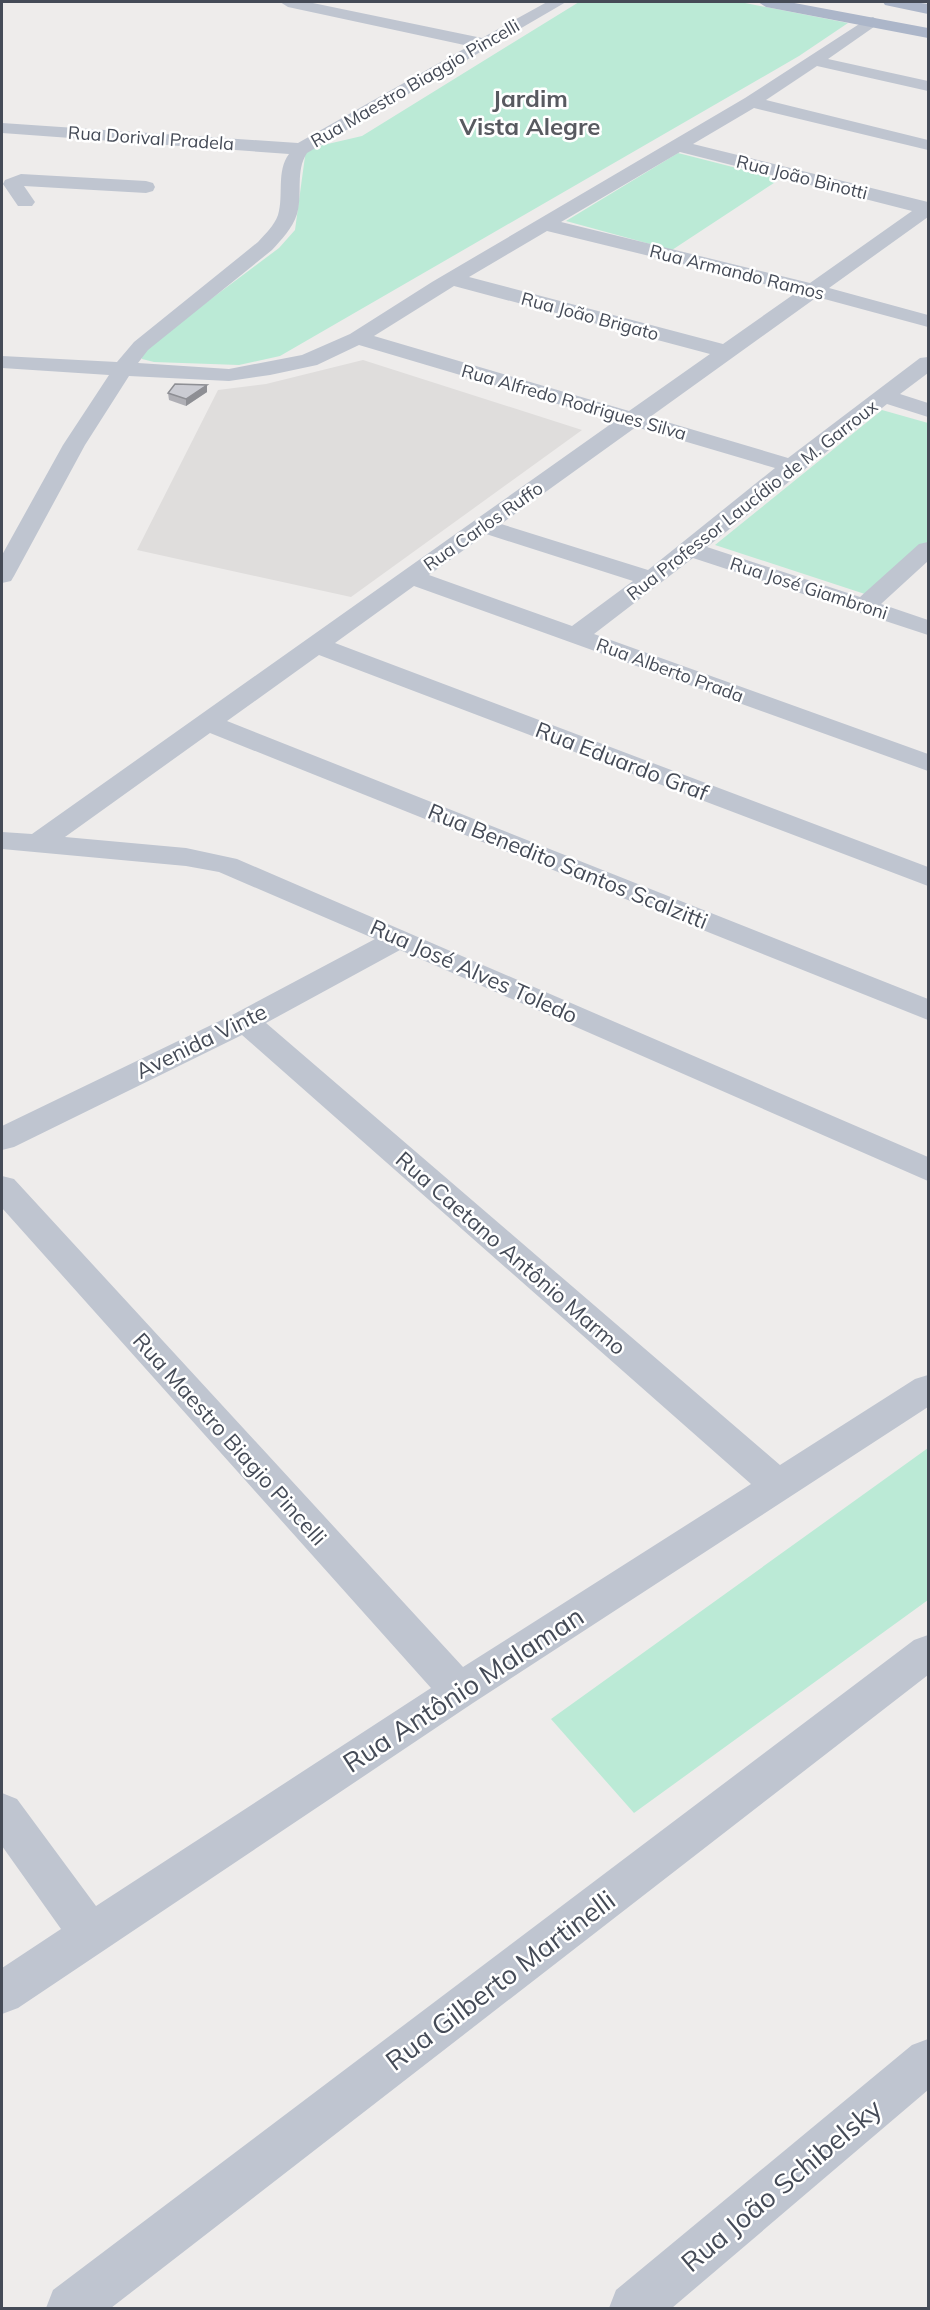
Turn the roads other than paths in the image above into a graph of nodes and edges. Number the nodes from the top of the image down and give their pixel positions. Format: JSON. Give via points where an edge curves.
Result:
{"nodes":[{"id":1,"x":288,"y":2,"type":"edge"},
{"id":2,"x":558,"y":2,"type":"edge"},
{"id":3,"x":766,"y":2,"type":"edge"},
{"id":4,"x":846,"y":2,"type":"edge"},
{"id":5,"x":901,"y":2,"type":"edge"},
{"id":6,"x":928,"y":9,"type":"edge"},
{"id":7,"x":836,"y":15,"type":"junction"},
{"id":8,"x":873,"y":22,"type":"junction"},
{"id":9,"x":928,"y":33,"type":"edge"},
{"id":10,"x":485,"y":44,"type":"junction"},
{"id":11,"x":816,"y":61,"type":"junction"},
{"id":12,"x":928,"y":86,"type":"edge"},
{"id":13,"x":751,"y":102,"type":"junction"},
{"id":14,"x":2,"y":128,"type":"edge"},
{"id":15,"x":675,"y":145,"type":"junction"},
{"id":16,"x":928,"y":145,"type":"edge"},
{"id":17,"x":301,"y":149,"type":"junction"},
{"id":18,"x":146,"y":187,"type":"dead end"},
{"id":19,"x":25,"y":202,"type":"dead end"},
{"id":20,"x":928,"y":208,"type":"edge"},
{"id":21,"x":544,"y":224,"type":"junction"},
{"id":22,"x":453,"y":279,"type":"junction"},
{"id":23,"x":814,"y":290,"type":"junction"},
{"id":24,"x":928,"y":321,"type":"edge"},
{"id":25,"x":357,"y":338,"type":"junction"},
{"id":26,"x":727,"y":352,"type":"junction"},
{"id":27,"x":2,"y":362,"type":"edge"},
{"id":28,"x":928,"y":363,"type":"edge"},
{"id":29,"x":123,"y":369,"type":"junction"},
{"id":30,"x":886,"y":397,"type":"junction"},
{"id":31,"x":928,"y":410,"type":"edge"},
{"id":32,"x":632,"y":419,"type":"junction"},
{"id":33,"x":792,"y":466,"type":"junction"},
{"id":34,"x":483,"y":525,"type":"junction"},
{"id":35,"x":689,"y":549,"type":"junction"},
{"id":36,"x":928,"y":549,"type":"edge"},
{"id":37,"x":2,"y":576,"type":"edge"},
{"id":38,"x":411,"y":577,"type":"junction"},
{"id":39,"x":652,"y":579,"type":"junction"},
{"id":40,"x":864,"y":607,"type":"junction"},
{"id":41,"x":928,"y":628,"type":"edge"},
{"id":42,"x":575,"y":636,"type":"junction"},
{"id":43,"x":316,"y":645,"type":"junction"},
{"id":44,"x":207,"y":722,"type":"junction"},
{"id":45,"x":928,"y":763,"type":"edge"},
{"id":46,"x":2,"y":840,"type":"edge"},
{"id":47,"x":37,"y":843,"type":"junction"},
{"id":48,"x":928,"y":877,"type":"edge"},
{"id":49,"x":399,"y":938,"type":"junction"},
{"id":50,"x":928,"y":1010,"type":"edge"},
{"id":51,"x":245,"y":1021,"type":"junction"},
{"id":52,"x":2,"y":1139,"type":"edge"},
{"id":53,"x":928,"y":1170,"type":"edge"},
{"id":54,"x":2,"y":1187,"type":"edge"},
{"id":55,"x":928,"y":1389,"type":"edge"},
{"id":56,"x":777,"y":1485,"type":"junction"},
{"id":57,"x":928,"y":1652,"type":"edge"},
{"id":58,"x":459,"y":1691,"type":"junction"},
{"id":59,"x":2,"y":1812,"type":"edge"},
{"id":60,"x":89,"y":1934,"type":"junction"},
{"id":61,"x":2,"y":1993,"type":"edge"},
{"id":62,"x":928,"y":2061,"type":"edge"},
{"id":63,"x":71,"y":2308,"type":"edge"},
{"id":64,"x":634,"y":2308,"type":"edge"}],
"edges":[{"from":1,"to":10,"type":"street"},
{"from":2,"to":10,"type":"street","name":"Rua Maestro Biaggio Pincelli"},
{"from":3,"to":7,"type":"main road"},
{"from":4,"to":7,"type":"main road","via":[[834,10]]},
{"from":5,"to":6,"type":"main road"},
{"from":5,"to":8,"type":"main road","via":[[906,8],[902,15]]},
{"from":7,"to":8,"type":"main road"},
{"from":8,"to":9,"type":"main road"},
{"from":8,"to":11,"type":"street"},
{"from":10,"to":17,"type":"street","name":"Rua Maestro Biaggio Pincelli"},
{"from":11,"to":12,"type":"street"},
{"from":11,"to":13,"type":"street"},
{"from":13,"to":15,"type":"street"},
{"from":13,"to":16,"type":"street"},
{"from":14,"to":17,"type":"street","name":"Rua Dorival Pradela"},
{"from":15,"to":20,"type":"street","name":"Rua João Binotti"},
{"from":15,"to":21,"type":"street"},
{"from":17,"to":29,"type":"street","name":"Rua Maestro Biaggio Pincelli","via":[[292,162],[288,213],[280,230],[141,346]]},
{"from":18,"to":19,"type":"street","via":[[15,181],[12,184]]},
{"from":20,"to":23,"type":"street","name":"Rua Carlos Ruffo"},
{"from":21,"to":22,"type":"street"},
{"from":21,"to":23,"type":"street","name":"Rua Armando Ramos"},
{"from":22,"to":25,"type":"street"},
{"from":22,"to":26,"type":"street","name":"Rua João Brigato"},
{"from":23,"to":24,"type":"street","name":"Rua Armando Ramos"},
{"from":23,"to":26,"type":"street","name":"Rua Carlos Ruffo"},
{"from":25,"to":29,"type":"street","via":[[309,360],[239,374]]},
{"from":25,"to":32,"type":"street","name":"Rua Alfredo Rodrigues Silva"},
{"from":26,"to":32,"type":"street","name":"Rua Carlos Ruffo"},
{"from":27,"to":29,"type":"street"},
{"from":28,"to":30,"type":"street","name":"Rua Professor Laucídio de M. Garroux"},
{"from":29,"to":37,"type":"street","name":"Rua Maestro Biaggio Pincelli","via":[[74,445]]},
{"from":30,"to":31,"type":"street"},
{"from":30,"to":33,"type":"street","name":"Rua Professor Laucídio de M. Garroux"},
{"from":32,"to":33,"type":"street","name":"Rua Alfredo Rodrigues Silva"},
{"from":32,"to":34,"type":"street","name":"Rua Carlos Ruffo"},
{"from":33,"to":35,"type":"street","name":"Rua Professor Laucídio de M. Garroux"},
{"from":34,"to":38,"type":"street","name":"Rua Carlos Ruffo"},
{"from":34,"to":39,"type":"street"},
{"from":35,"to":39,"type":"street","name":"Rua Professor Laucídio de M. Garroux"},
{"from":35,"to":40,"type":"street","name":"Rua José Giambroni"},
{"from":36,"to":40,"type":"street"},
{"from":38,"to":42,"type":"street","name":"Rua Alberto Prada"},
{"from":38,"to":43,"type":"street","name":"Rua Carlos Ruffo"},
{"from":39,"to":42,"type":"street","name":"Rua Professor Laucídio de M. Garroux"},
{"from":40,"to":41,"type":"street","name":"Rua José Giambroni"},
{"from":42,"to":45,"type":"street","name":"Rua Alberto Prada"},
{"from":43,"to":44,"type":"street","name":"Rua Carlos Ruffo"},
{"from":43,"to":48,"type":"street","name":"Rua Eduardo Graf"},
{"from":44,"to":47,"type":"street","name":"Rua Carlos Ruffo"},
{"from":44,"to":50,"type":"street","name":"Rua Benedito Santos Scalzitti"},
{"from":46,"to":47,"type":"street","name":"Rua José Alves Toledo"},
{"from":47,"to":49,"type":"street","name":"Rua José Alves Toledo","via":[[186,857],[227,865]]},
{"from":49,"to":51,"type":"street","name":"Avenida Vinte"},
{"from":49,"to":53,"type":"street","name":"Rua José Alves Toledo"},
{"from":51,"to":52,"type":"street","name":"Avenida Vinte"},
{"from":51,"to":56,"type":"street","name":"Rua Caetano Antônio Marmo"},
{"from":54,"to":58,"type":"street","name":"Rua Maestro Biagio Pincelli"},
{"from":55,"to":56,"type":"street","name":"Rua Antônio Malaman"},
{"from":56,"to":58,"type":"street","name":"Rua Antônio Malaman"},
{"from":57,"to":63,"type":"street","name":"Rua Gilberto Martinelli"},
{"from":58,"to":60,"type":"street","name":"Rua Antônio Malaman"},
{"from":59,"to":60,"type":"street"},
{"from":60,"to":61,"type":"street","name":"Rua Antônio Malaman"},
{"from":62,"to":64,"type":"street","name":"Rua João Schibelsky"}]}
